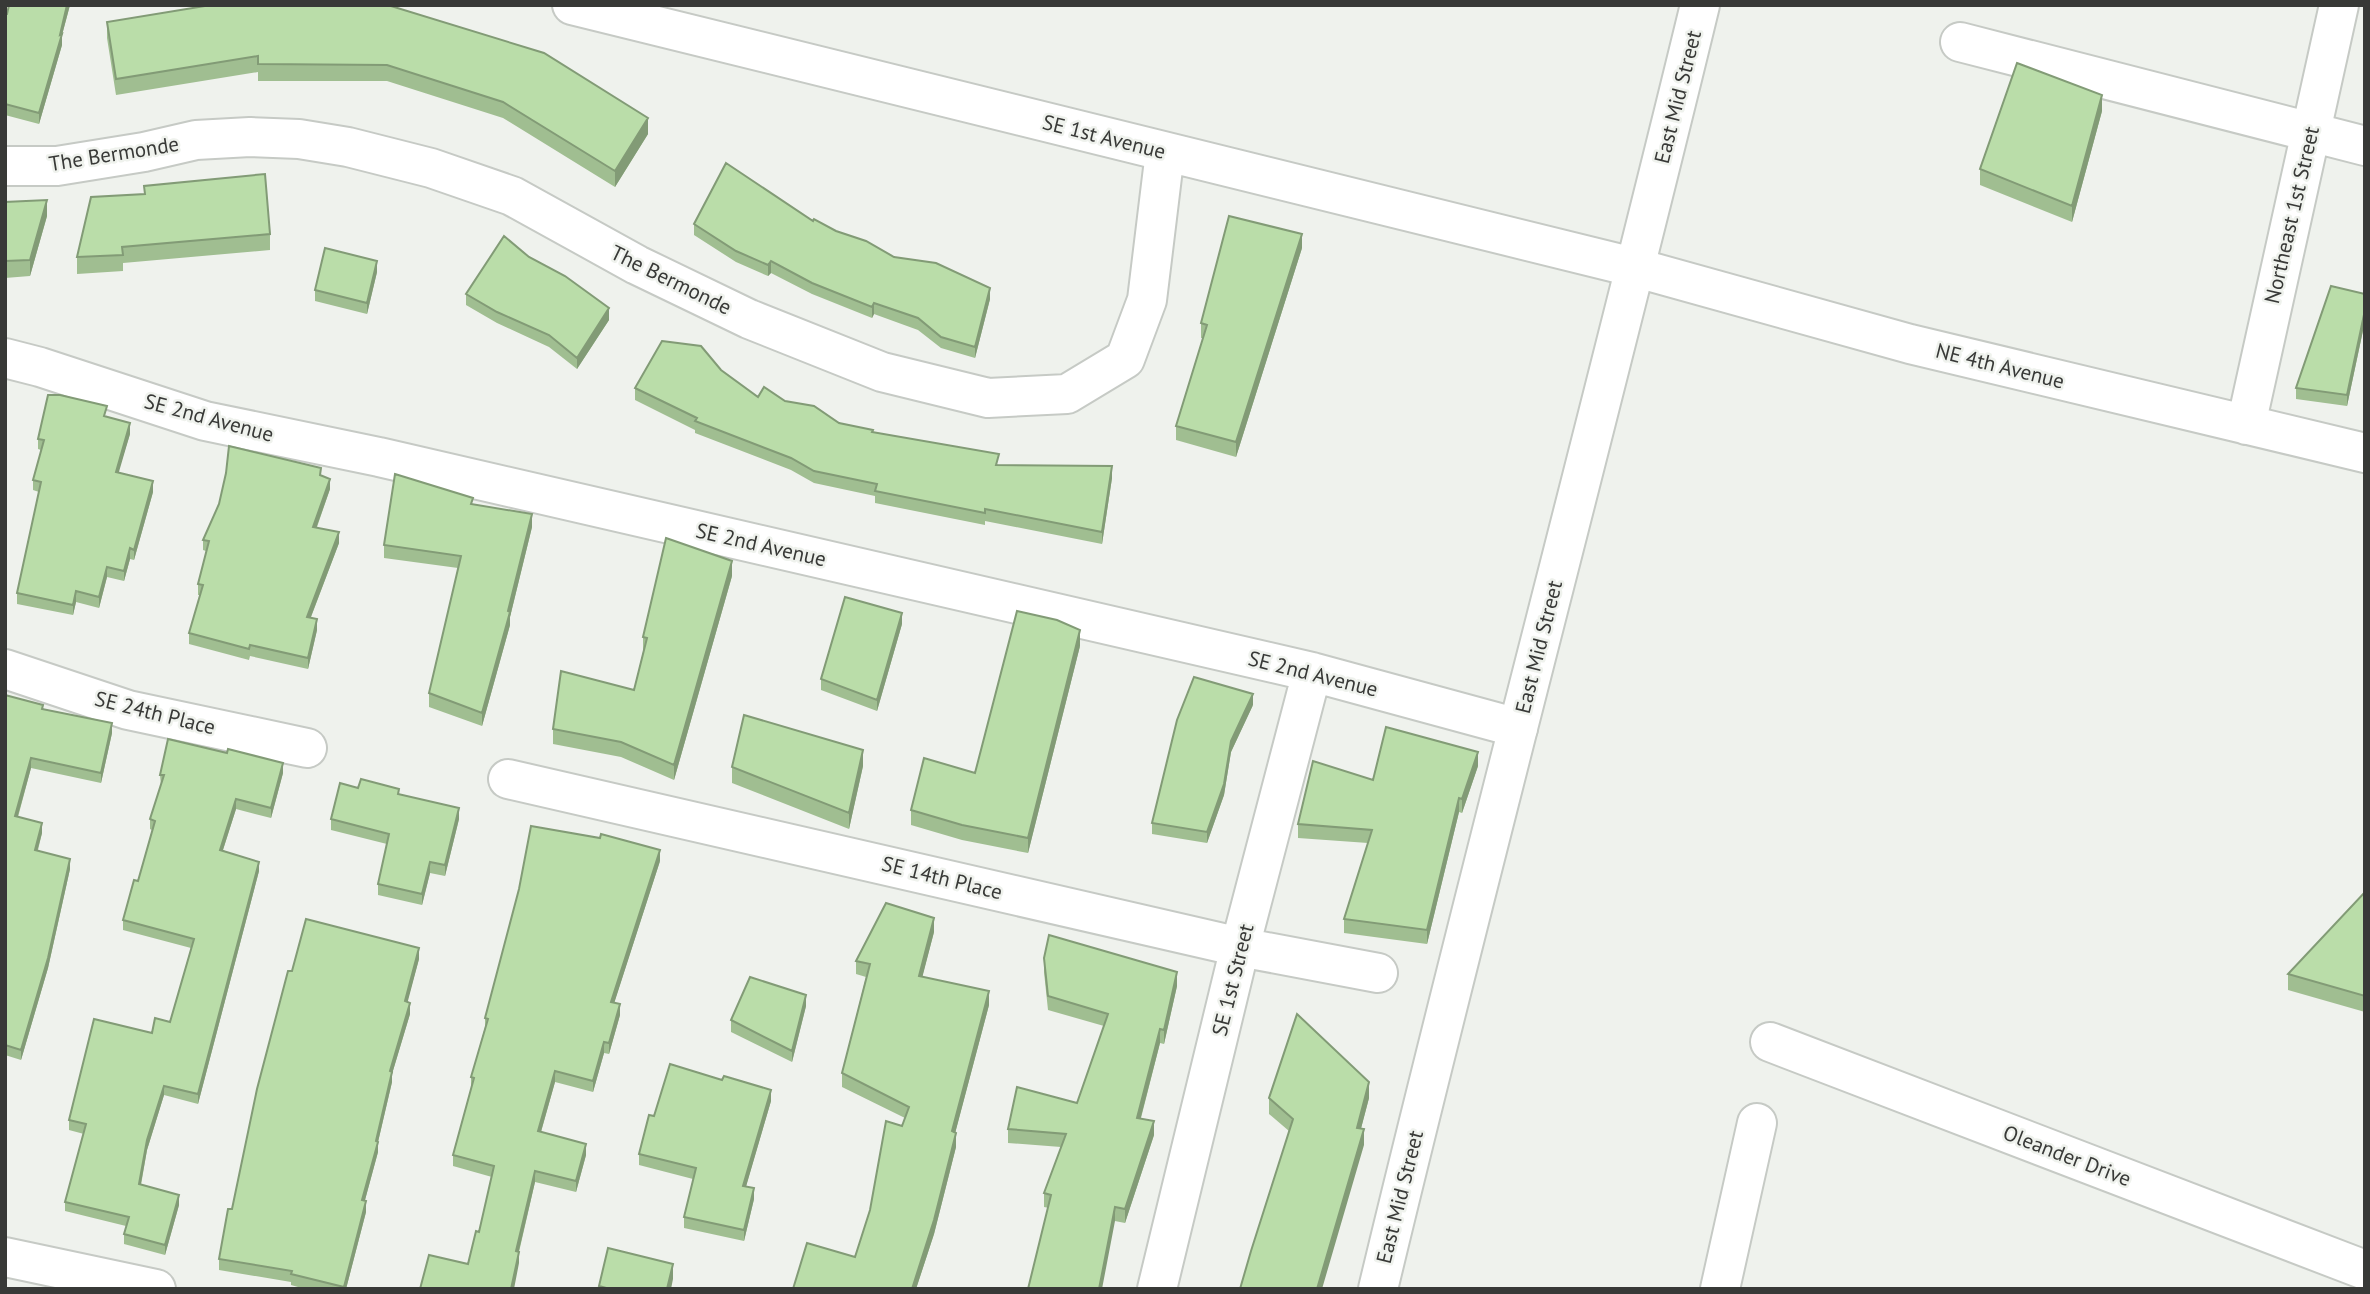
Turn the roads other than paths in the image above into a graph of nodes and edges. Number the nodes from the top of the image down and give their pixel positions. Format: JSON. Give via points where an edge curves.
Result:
{"nodes":[{"id":1,"x":572,"y":5,"type":"edge"},
{"id":2,"x":1700,"y":5,"type":"edge"},
{"id":3,"x":2339,"y":5,"type":"edge"},
{"id":4,"x":1960,"y":42,"type":"dead end"},
{"id":5,"x":2311,"y":132,"type":"junction"},
{"id":6,"x":2365,"y":146,"type":"edge"},
{"id":7,"x":1165,"y":152,"type":"junction"},
{"id":8,"x":5,"y":166,"type":"edge"},
{"id":9,"x":1637,"y":268,"type":"junction"},
{"id":10,"x":5,"y":358,"type":"edge"},
{"id":11,"x":2246,"y":425,"type":"junction"},
{"id":12,"x":2365,"y":453,"type":"edge"},
{"id":13,"x":5,"y":669,"type":"edge"},
{"id":14,"x":1312,"y":672,"type":"junction"},
{"id":15,"x":1518,"y":728,"type":"junction"},
{"id":16,"x":307,"y":748,"type":"dead end"},
{"id":17,"x":508,"y":779,"type":"dead end"},
{"id":18,"x":1240,"y":947,"type":"junction"},
{"id":19,"x":1378,"y":973,"type":"dead end"},
{"id":20,"x":1770,"y":1042,"type":"dead end"},
{"id":21,"x":1757,"y":1123,"type":"dead end"},
{"id":22,"x":5,"y":1257,"type":"edge"},
{"id":23,"x":2365,"y":1270,"type":"edge"},
{"id":24,"x":1723,"y":1288,"type":"edge"},
{"id":25,"x":156,"y":1289,"type":"edge"},
{"id":26,"x":1157,"y":1289,"type":"edge"},
{"id":27,"x":1378,"y":1289,"type":"edge"}],
"edges":[{"from":1,"to":7,"type":"street","name":"SE 1st Avenue"},
{"from":2,"to":9,"type":"street","name":"East Mid Street"},
{"from":3,"to":5,"type":"street","name":"Northeast 1st Street"},
{"from":4,"to":5,"type":"street"},
{"from":5,"to":6,"type":"street"},
{"from":5,"to":11,"type":"street","name":"Northeast 1st Street"},
{"from":7,"to":8,"type":"street","name":"The Bermonde","via":[[1147,300],[1125,359],[1067,394],[988,398],[882,372],[749,319],[637,265],[512,196],[431,168],[348,147],[299,139],[196,140],[57,166]]},
{"from":7,"to":9,"type":"street","name":"SE 1st Avenue"},
{"from":9,"to":11,"type":"street","name":"NE 4th Avenue","via":[[1910,344]]},
{"from":9,"to":15,"type":"street","name":"East Mid Street"},
{"from":10,"to":14,"type":"street","name":"SE 2nd Avenue","via":[[205,421],[433,469]]},
{"from":11,"to":12,"type":"street","name":"NE 4th Avenue"},
{"from":13,"to":16,"type":"street","name":"SE 24th Place","via":[[128,710]]},
{"from":14,"to":15,"type":"street","name":"SE 2nd Avenue"},
{"from":14,"to":18,"type":"street","name":"SE 1st Street"},
{"from":15,"to":27,"type":"street","name":"East Mid Street"},
{"from":17,"to":18,"type":"street","name":"SE 14th Place"},
{"from":18,"to":19,"type":"street","name":"SE 14th Place"},
{"from":18,"to":26,"type":"street","name":"SE 1st Street"},
{"from":20,"to":23,"type":"street","name":"Oleander Drive"},
{"from":21,"to":24,"type":"street"},
{"from":22,"to":25,"type":"street"}]}
